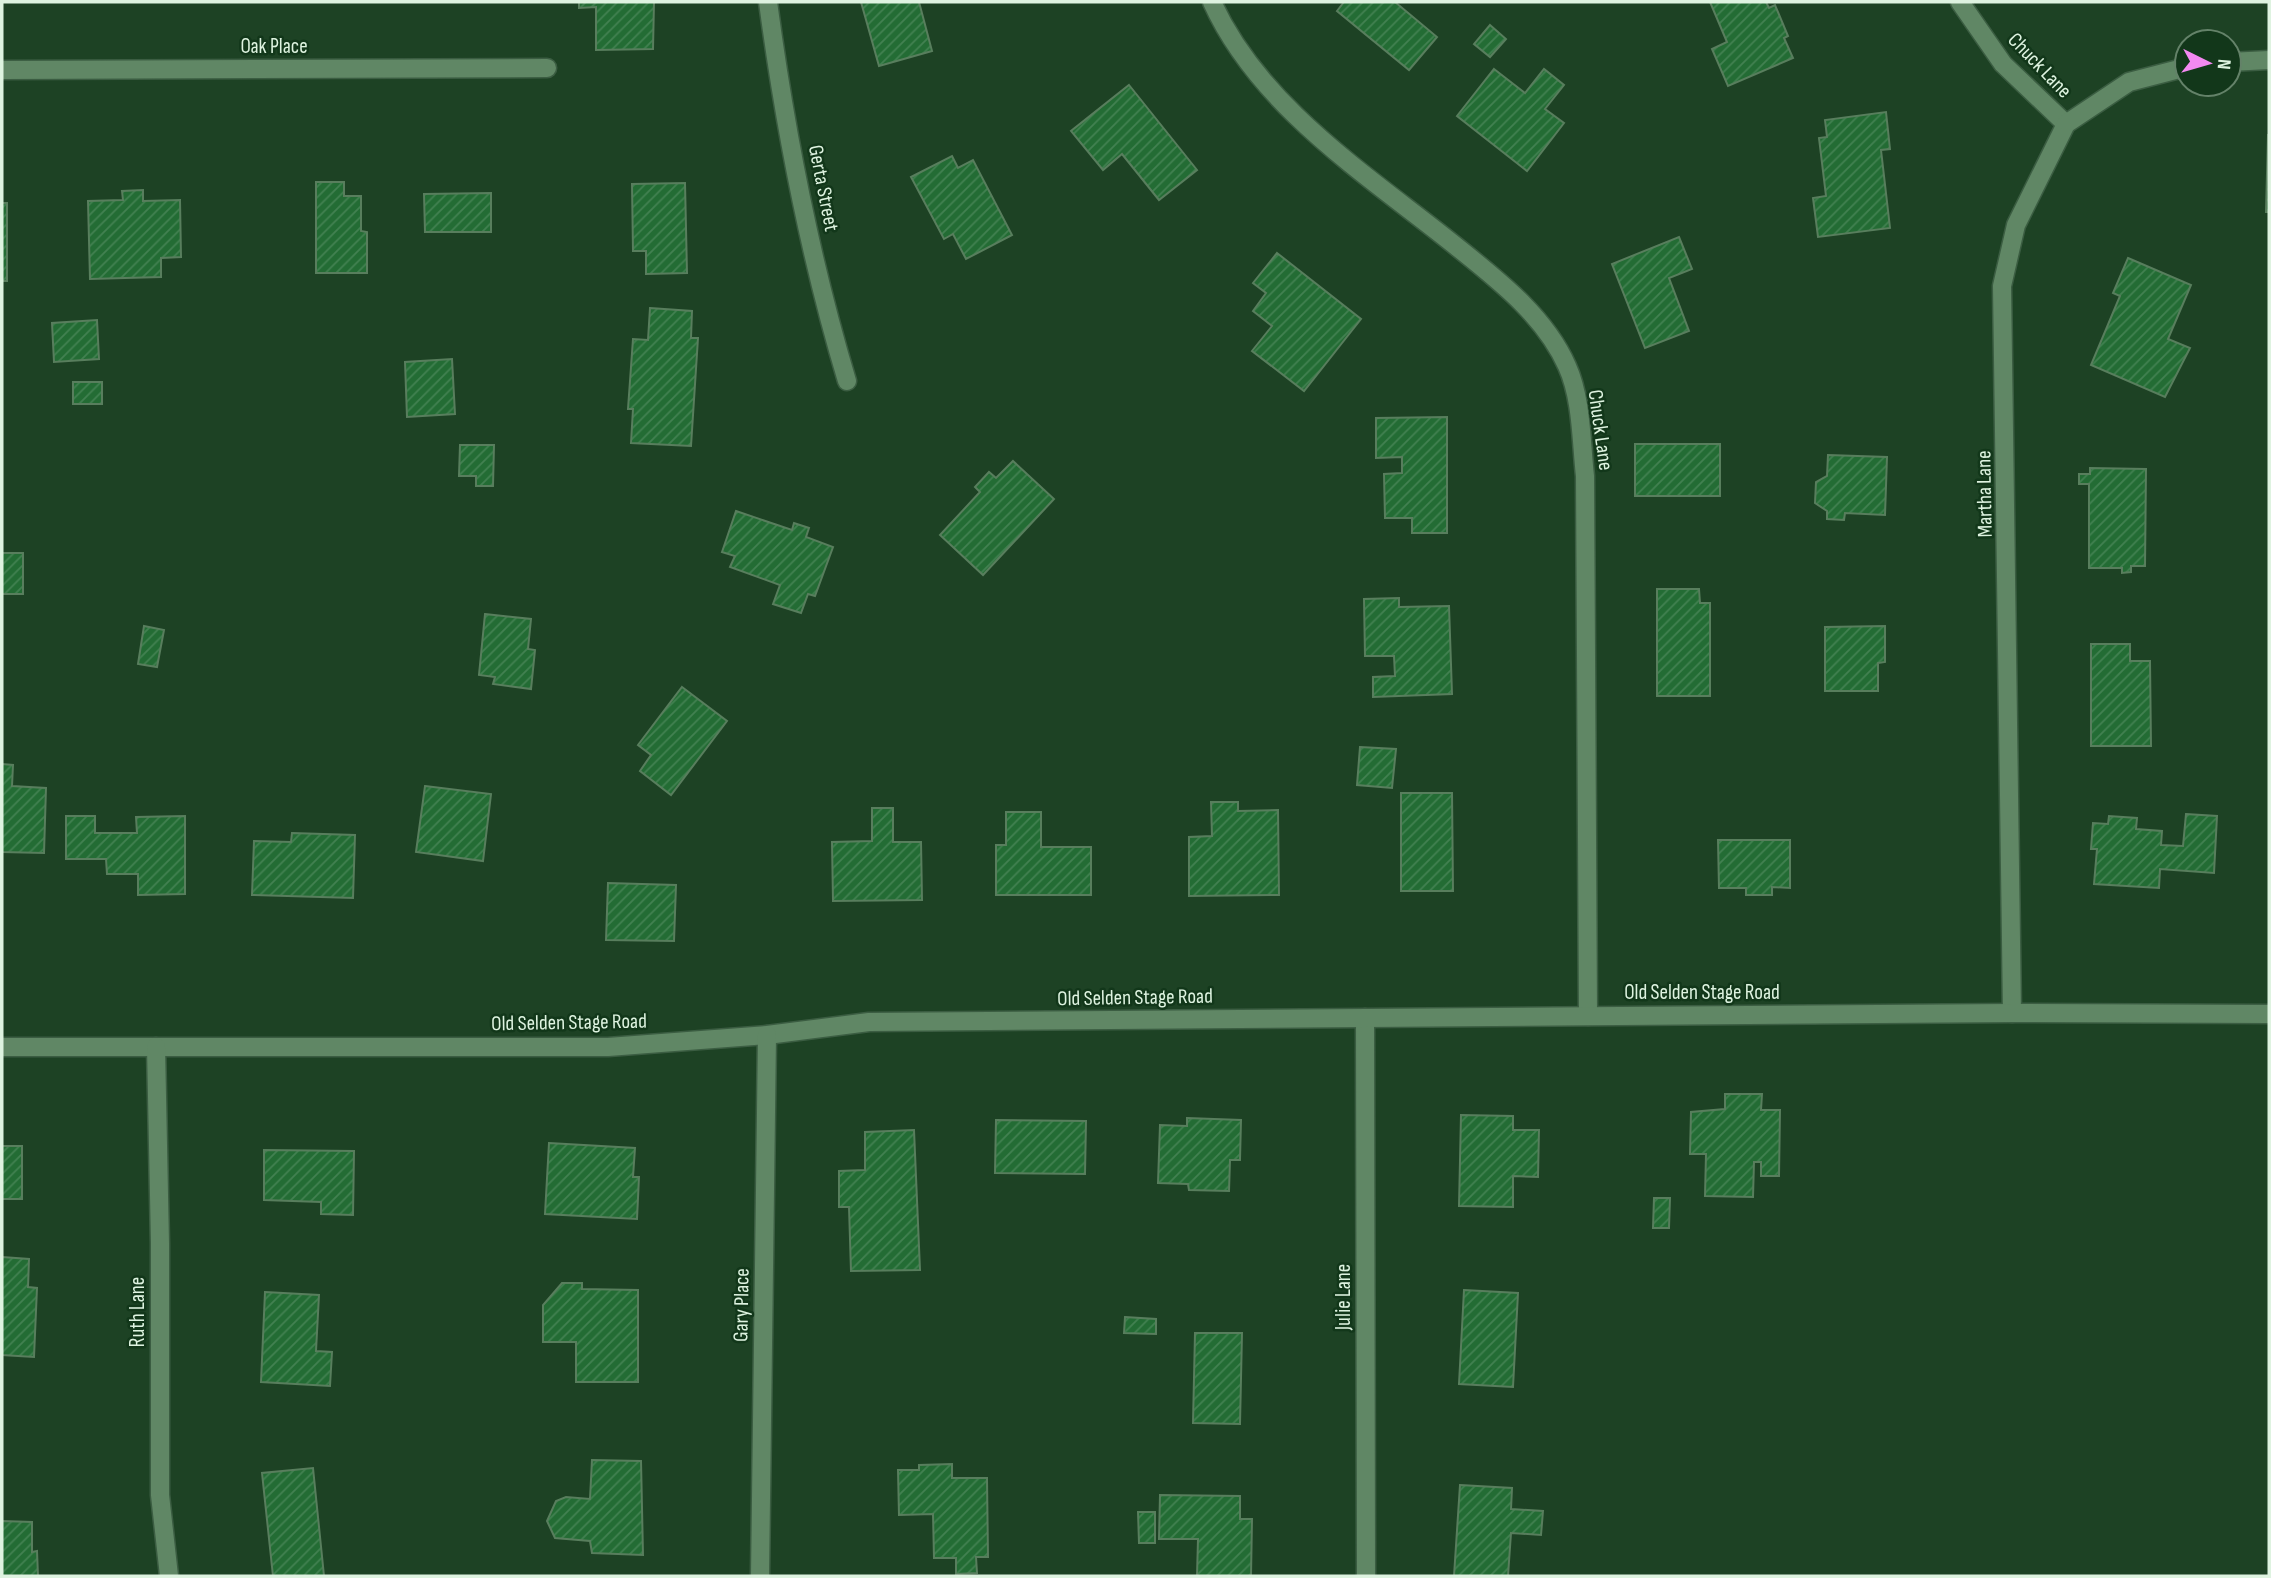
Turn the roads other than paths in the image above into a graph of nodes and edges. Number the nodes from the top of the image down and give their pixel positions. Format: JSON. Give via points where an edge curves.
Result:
{"nodes":[{"id":1,"x":768,"y":2,"type":"edge"},
{"id":2,"x":1212,"y":2,"type":"edge"},
{"id":3,"x":1960,"y":2,"type":"edge"},
{"id":4,"x":2269,"y":60,"type":"edge"},
{"id":5,"x":2243,"y":61,"type":"edge"},
{"id":6,"x":547,"y":68,"type":"dead end"},
{"id":7,"x":2,"y":70,"type":"edge"},
{"id":8,"x":2173,"y":71,"type":"edge"},
{"id":9,"x":2066,"y":124,"type":"junction"},
{"id":10,"x":847,"y":381,"type":"dead end"},
{"id":11,"x":2012,"y":1013,"type":"junction"},
{"id":12,"x":2269,"y":1014,"type":"edge"},
{"id":13,"x":1588,"y":1016,"type":"junction"},
{"id":14,"x":1365,"y":1018,"type":"junction"},
{"id":15,"x":767,"y":1035,"type":"junction"},
{"id":16,"x":2,"y":1047,"type":"edge"},
{"id":17,"x":156,"y":1047,"type":"junction"},
{"id":18,"x":169,"y":1576,"type":"edge"},
{"id":19,"x":760,"y":1576,"type":"edge"},
{"id":20,"x":1366,"y":1576,"type":"edge"}],
"edges":[{"from":1,"to":10,"type":"street","name":"Gerta Street","via":[[777,74],[824,306]]},
{"from":2,"to":13,"type":"street","name":"Chuck Lane","via":[[1254,71],[1317,135],[1521,302],[1554,342],[1568,369],[1585,476]]},
{"from":3,"to":9,"type":"street","name":"Chuck Lane","via":[[2003,64]]},
{"from":4,"to":5,"type":"street"},
{"from":6,"to":7,"type":"street","name":"Oak Place"},
{"from":8,"to":9,"type":"street","name":"Martha Lane","via":[[2129,82]]},
{"from":9,"to":11,"type":"street","name":"Martha Lane","via":[[2016,225],[2003,286]]},
{"from":11,"to":12,"type":"street","name":"Old Selden Stage Road"},
{"from":11,"to":13,"type":"street","name":"Old Selden Stage Road"},
{"from":13,"to":14,"type":"street","name":"Old Selden Stage Road"},
{"from":14,"to":15,"type":"street","name":"Old Selden Stage Road","via":[[869,1022]]},
{"from":14,"to":20,"type":"street","name":"Julie Lane"},
{"from":15,"to":17,"type":"street","name":"Old Selden Stage Road","via":[[608,1046]]},
{"from":15,"to":19,"type":"street","name":"Gary Place"},
{"from":16,"to":17,"type":"street","name":"Old Selden Stage Road"},
{"from":17,"to":18,"type":"street","name":"Ruth Lane","via":[[160,1495]]}]}
